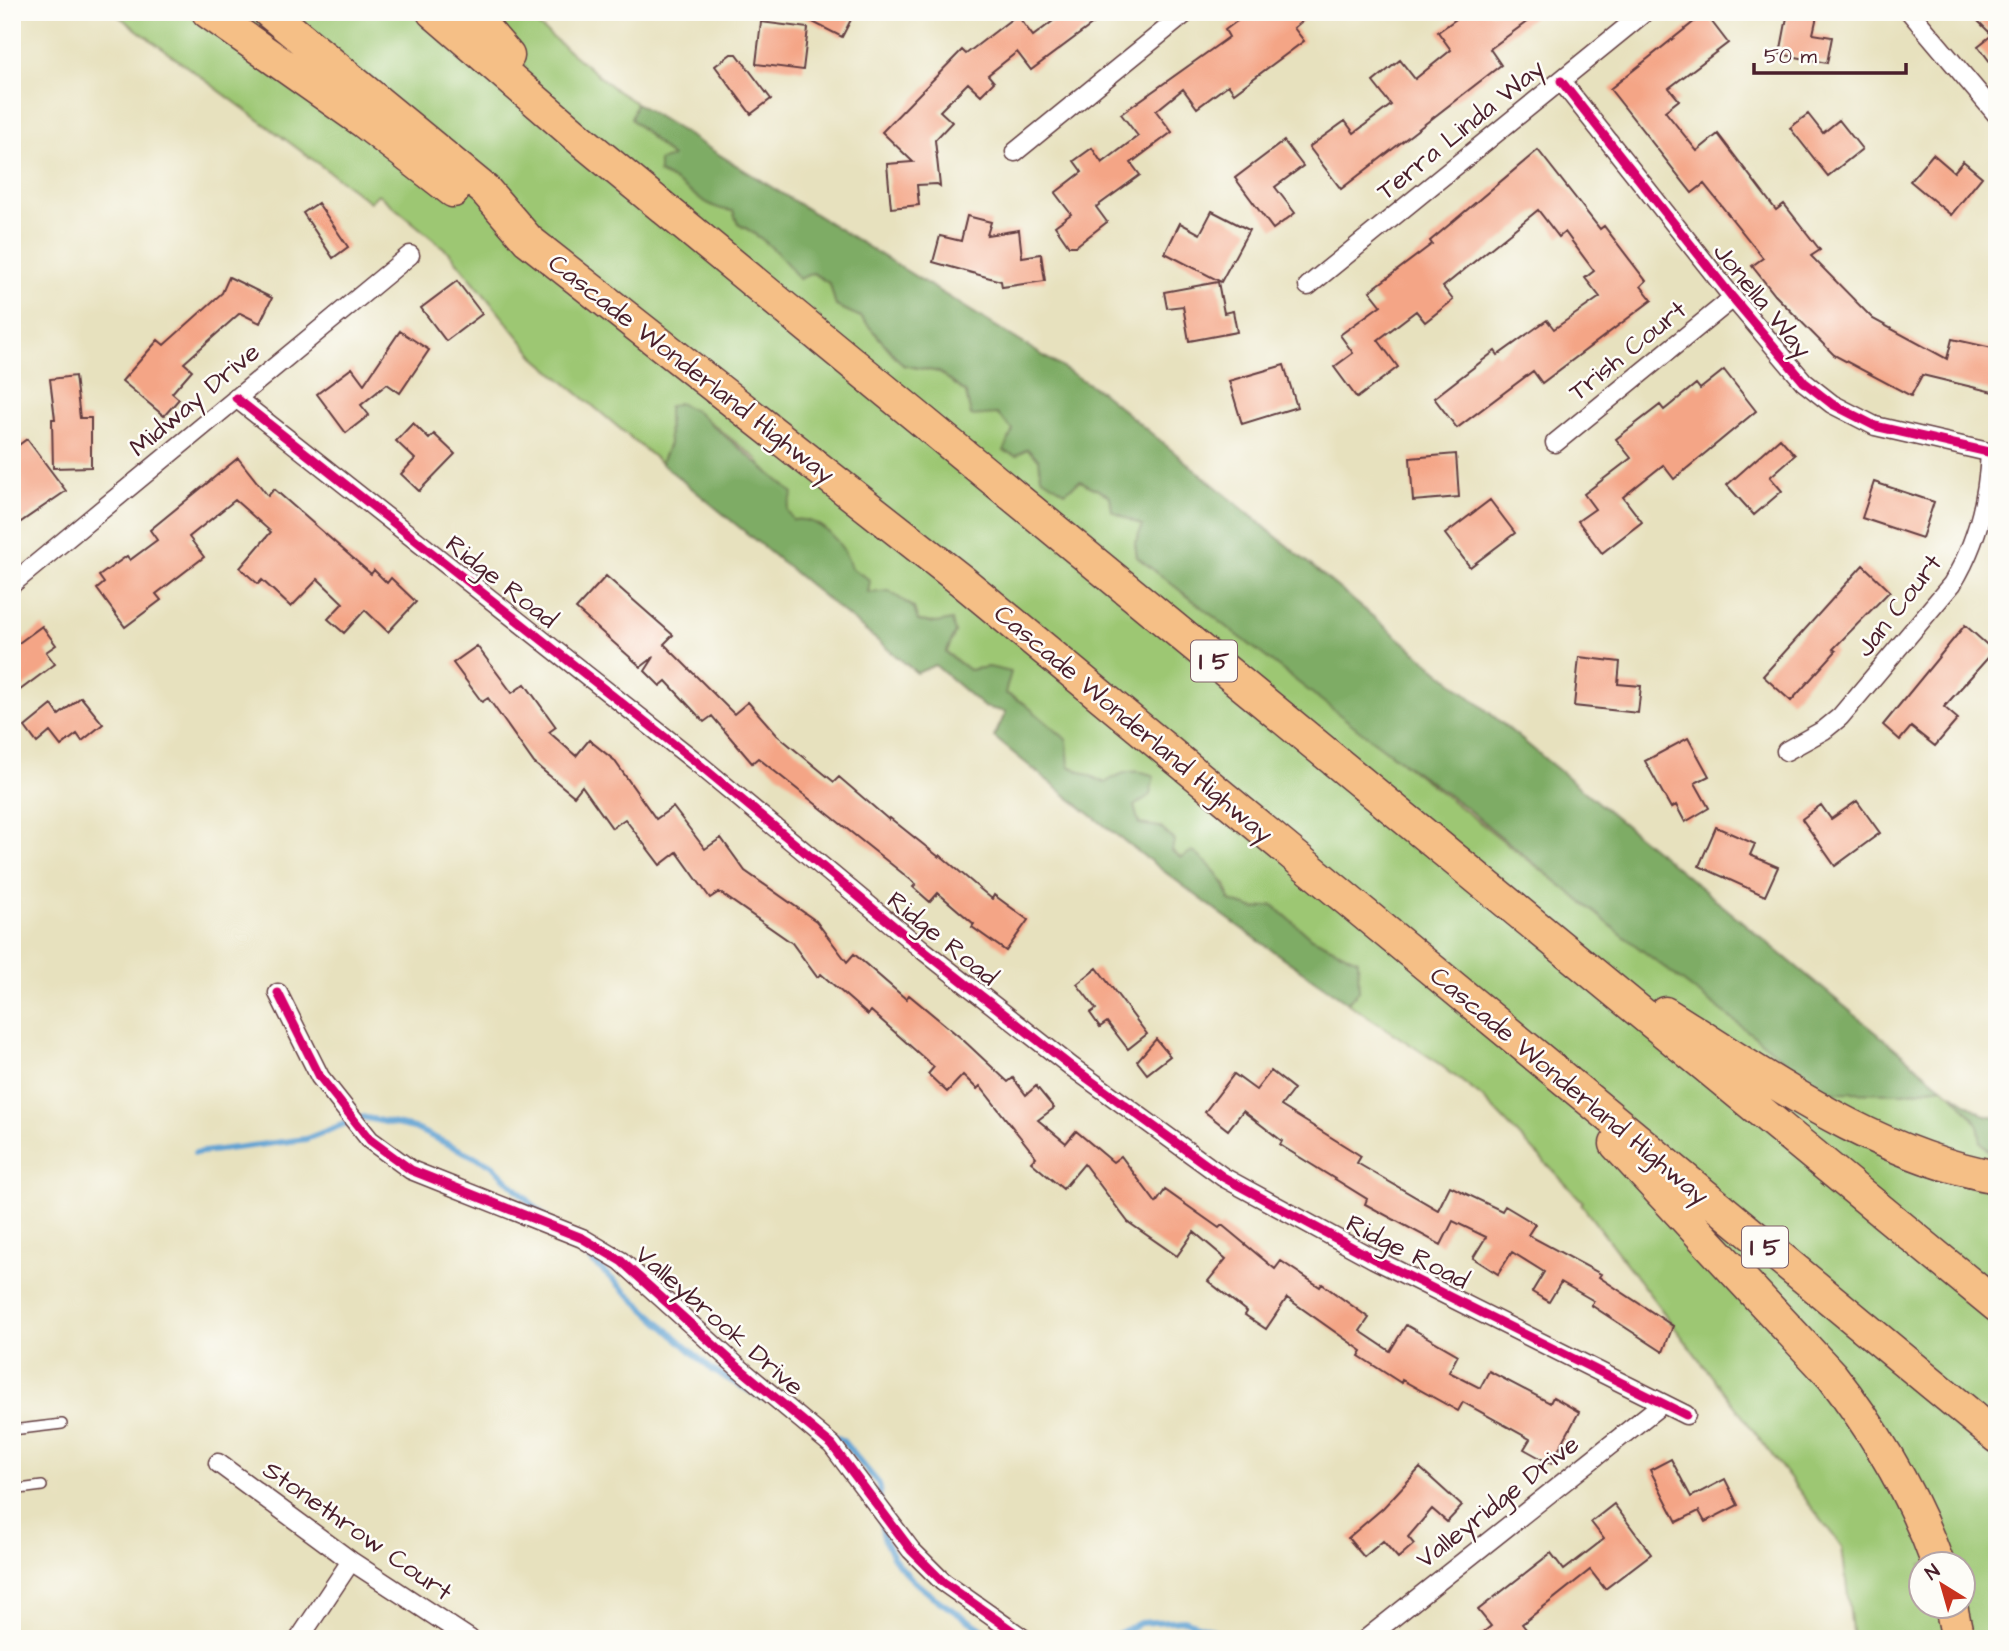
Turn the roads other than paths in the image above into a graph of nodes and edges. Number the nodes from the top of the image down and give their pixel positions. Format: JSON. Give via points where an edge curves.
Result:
{"nodes":[{"id":1,"x":208,"y":12,"type":"edge"},
{"id":2,"x":270,"y":12,"type":"edge"},
{"id":3,"x":433,"y":12,"type":"edge"},
{"id":4,"x":470,"y":12,"type":"edge"},
{"id":5,"x":1187,"y":12,"type":"edge"},
{"id":6,"x":1644,"y":12,"type":"edge"},
{"id":7,"x":1910,"y":12,"type":"edge"},
{"id":8,"x":1561,"y":81,"type":"junction"},
{"id":9,"x":1997,"y":116,"type":"edge"},
{"id":10,"x":580,"y":139,"type":"junction"},
{"id":11,"x":1015,"y":152,"type":"dead end"},
{"id":12,"x":528,"y":240,"type":"junction"},
{"id":13,"x":410,"y":255,"type":"dead end"},
{"id":14,"x":1308,"y":286,"type":"dead end"},
{"id":15,"x":1733,"y":298,"type":"junction"},
{"id":16,"x":236,"y":398,"type":"junction"},
{"id":17,"x":1555,"y":443,"type":"dead end"},
{"id":18,"x":1994,"y":453,"type":"edge"},
{"id":19,"x":12,"y":584,"type":"edge"},
{"id":20,"x":1786,"y":751,"type":"dead end"},
{"id":21,"x":1569,"y":953,"type":"junction"},
{"id":22,"x":278,"y":993,"type":"dead end"},
{"id":23,"x":1534,"y":1056,"type":"junction"},
{"id":24,"x":1997,"y":1177,"type":"edge"},
{"id":25,"x":1997,"y":1306,"type":"edge"},
{"id":26,"x":1662,"y":1404,"type":"junction"},
{"id":27,"x":1686,"y":1415,"type":"dead end"},
{"id":28,"x":62,"y":1424,"type":"dead end"},
{"id":29,"x":12,"y":1430,"type":"edge"},
{"id":30,"x":1997,"y":1437,"type":"edge"},
{"id":31,"x":218,"y":1463,"type":"dead end"},
{"id":32,"x":42,"y":1486,"type":"dead end"},
{"id":33,"x":12,"y":1490,"type":"edge"},
{"id":34,"x":1933,"y":1550,"type":"edge"},
{"id":35,"x":351,"y":1561,"type":"junction"},
{"id":36,"x":1954,"y":1620,"type":"edge"},
{"id":37,"x":299,"y":1639,"type":"edge"},
{"id":38,"x":470,"y":1639,"type":"edge"},
{"id":39,"x":1024,"y":1639,"type":"edge"},
{"id":40,"x":1366,"y":1639,"type":"edge"},
{"id":41,"x":1958,"y":1639,"type":"edge"}],
"edges":[{"from":1,"to":12,"type":"highway","via":[[364,122],[490,219]]},
{"from":2,"to":12,"type":"highway","name":"Cascade Wonderland Highway","number":"I 5","via":[[485,190]]},
{"from":3,"to":10,"type":"highway","number":"I 5"},
{"from":4,"to":10,"type":"highway"},
{"from":5,"to":11,"type":"street"},
{"from":6,"to":8,"type":"street","name":"Terra Linda Way"},
{"from":7,"to":9,"type":"street"},
{"from":8,"to":14,"type":"street","name":"Terra Linda Way"},
{"from":8,"to":15,"type":"street","name":"Jonella Way"},
{"from":10,"to":21,"type":"highway","number":"I 5"},
{"from":12,"to":23,"type":"highway","name":"Cascade Wonderland Highway","number":"I 5","via":[[962,581]]},
{"from":13,"to":16,"type":"street","name":"Midway Drive"},
{"from":15,"to":17,"type":"street","name":"Trish Court"},
{"from":15,"to":18,"type":"street","name":"Jonella Way","via":[[1794,372],[1832,404],[1908,436]]},
{"from":16,"to":19,"type":"street","name":"Midway Drive"},
{"from":16,"to":26,"type":"street","name":"Ridge Road","via":[[695,761],[924,951],[1223,1177]]},
{"from":18,"to":20,"type":"street","name":"Jan Court","via":[[1981,520],[1967,560],[1952,584],[1840,717]]},
{"from":21,"to":24,"type":"highway","via":[[1836,1119],[1917,1154]]},
{"from":21,"to":25,"type":"highway","number":"I 5"},
{"from":22,"to":39,"type":"street","name":"Valleybrook Drive","via":[[320,1077],[370,1140],[411,1170],[582,1238],[621,1261],[832,1445],[911,1550],[943,1582]]},
{"from":23,"to":30,"type":"highway","name":"Cascade Wonderland Highway","number":"I 5"},
{"from":23,"to":34,"type":"highway","via":[[1832,1376],[1891,1460]]},
{"from":26,"to":27,"type":"street","name":"Ridge Road"},
{"from":26,"to":40,"type":"street","name":"Valleyridge Drive"},
{"from":28,"to":29,"type":"lane"},
{"from":31,"to":35,"type":"street","name":"Stonethrow Court"},
{"from":32,"to":33,"type":"lane"},
{"from":35,"to":37,"type":"street"},
{"from":35,"to":38,"type":"street","name":"Stonethrow Court"},
{"from":36,"to":41,"type":"highway"}]}
